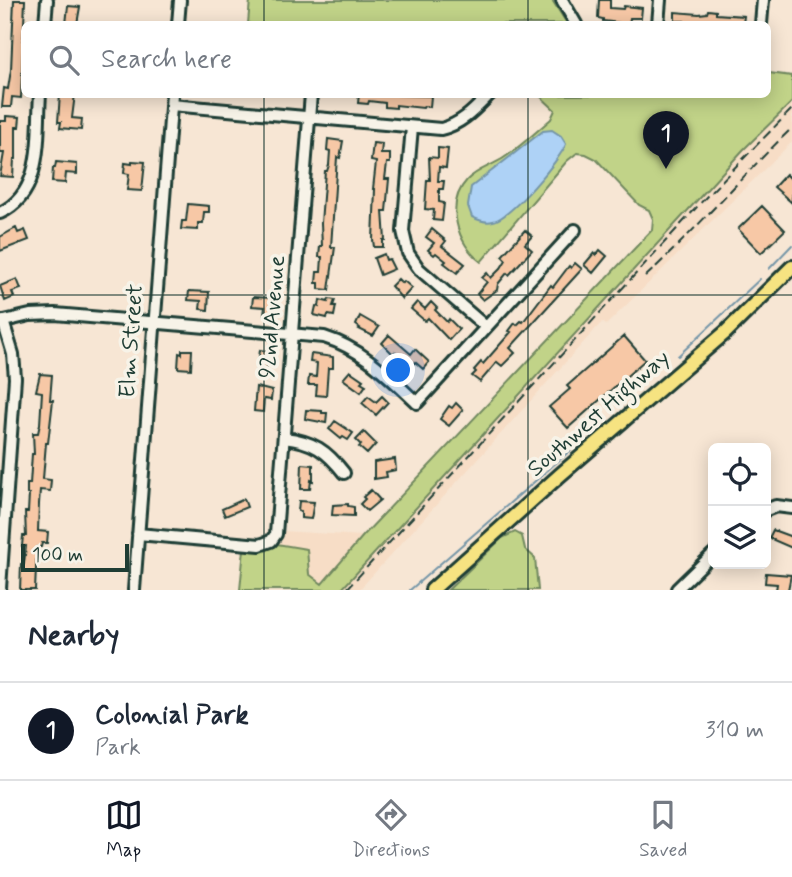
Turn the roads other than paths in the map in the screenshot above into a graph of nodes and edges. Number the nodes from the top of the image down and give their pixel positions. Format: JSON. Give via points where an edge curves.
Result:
{"nodes":[{"id":1,"x":47,"y":0,"type":"edge"},
{"id":2,"x":180,"y":0,"type":"edge"},
{"id":3,"x":562,"y":0,"type":"edge"},
{"id":4,"x":660,"y":0,"type":"edge"},
{"id":5,"x":763,"y":0,"type":"edge"},
{"id":6,"x":45,"y":21,"type":"edge"},
{"id":7,"x":178,"y":21,"type":"edge"},
{"id":8,"x":574,"y":21,"type":"edge"},
{"id":9,"x":658,"y":21,"type":"edge"},
{"id":10,"x":761,"y":21,"type":"edge"},
{"id":11,"x":40,"y":98,"type":"edge"},
{"id":12,"x":311,"y":98,"type":"edge"},
{"id":13,"x":486,"y":98,"type":"edge"},
{"id":14,"x":172,"y":100,"type":"edge"},
{"id":15,"x":310,"y":118,"type":"junction"},
{"id":16,"x":412,"y":127,"type":"junction"},
{"id":17,"x":0,"y":213,"type":"edge"},
{"id":18,"x":575,"y":230,"type":"dead end"},
{"id":19,"x":792,"y":267,"type":"edge"},
{"id":20,"x":155,"y":321,"type":"junction"},
{"id":21,"x":2,"y":322,"type":"edge"},
{"id":22,"x":486,"y":327,"type":"junction"},
{"id":23,"x":293,"y":333,"type":"junction"},
{"id":24,"x":285,"y":438,"type":"junction"},
{"id":25,"x":344,"y":473,"type":"dead end"},
{"id":26,"x":771,"y":508,"type":"edge"},
{"id":27,"x":792,"y":508,"type":"edge"},
{"id":28,"x":138,"y":534,"type":"junction"},
{"id":29,"x":708,"y":559,"type":"edge"},
{"id":30,"x":0,"y":588,"type":"edge"},
{"id":31,"x":677,"y":589,"type":"edge"},
{"id":32,"x":134,"y":590,"type":"edge"},
{"id":33,"x":432,"y":590,"type":"edge"}],
"edges":[{"from":1,"to":6,"type":"street"},
{"from":2,"to":7,"type":"street"},
{"from":3,"to":8,"type":"street"},
{"from":4,"to":9,"type":"street"},
{"from":5,"to":10,"type":"street"},
{"from":11,"to":17,"type":"street","via":[[32,177],[23,197]]},
{"from":12,"to":15,"type":"street","name":"92nd Avenue"},
{"from":13,"to":16,"type":"street","via":[[450,127]]},
{"from":14,"to":15,"type":"street"},
{"from":14,"to":20,"type":"street","name":"Elm Street"},
{"from":15,"to":16,"type":"street"},
{"from":15,"to":23,"type":"street","name":"92nd Avenue"},
{"from":16,"to":22,"type":"street","via":[[403,231],[408,253],[419,269]]},
{"from":18,"to":22,"type":"street"},
{"from":19,"to":33,"type":"main road","name":"Southwest Highway","via":[[726,332]]},
{"from":20,"to":21,"type":"street","via":[[48,313]]},
{"from":20,"to":23,"type":"street"},
{"from":20,"to":28,"type":"street","name":"Elm Street"},
{"from":21,"to":30,"type":"street","via":[[15,378]]},
{"from":22,"to":23,"type":"street","via":[[417,403],[352,348],[324,337]]},
{"from":23,"to":24,"type":"street","name":"92nd Avenue"},
{"from":24,"to":25,"type":"street","via":[[318,446]]},
{"from":24,"to":28,"type":"street","name":"92nd Avenue","via":[[277,530],[271,541],[254,544]]},
{"from":26,"to":27,"type":"street"},
{"from":28,"to":32,"type":"street","name":"Elm Street"},
{"from":29,"to":31,"type":"street"}]}
